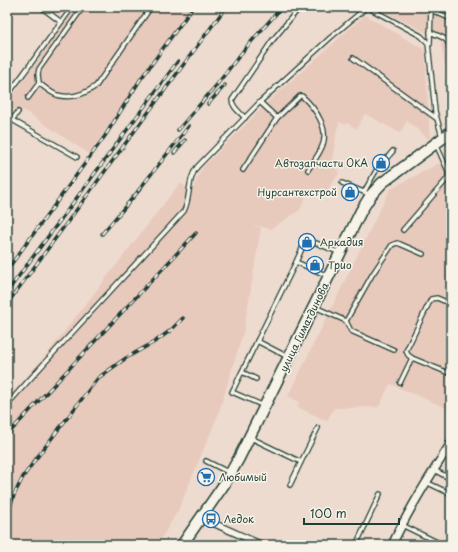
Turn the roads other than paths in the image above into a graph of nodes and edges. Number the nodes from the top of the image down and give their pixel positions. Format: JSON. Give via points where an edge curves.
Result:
{"nodes":[{"id":1,"x":41,"y":7,"type":"edge"},
{"id":2,"x":83,"y":7,"type":"edge"},
{"id":3,"x":151,"y":7,"type":"edge"},
{"id":4,"x":300,"y":7,"type":"edge"},
{"id":5,"x":355,"y":7,"type":"edge"},
{"id":6,"x":367,"y":7,"type":"edge"},
{"id":7,"x":431,"y":8,"type":"edge"},
{"id":8,"x":71,"y":9,"type":"dead end"},
{"id":9,"x":361,"y":12,"type":"junction"},
{"id":10,"x":451,"y":19,"type":"edge"},
{"id":11,"x":61,"y":22,"type":"junction"},
{"id":12,"x":430,"y":32,"type":"junction"},
{"id":13,"x":429,"y":48,"type":"junction"},
{"id":14,"x":448,"y":48,"type":"dead end"},
{"id":15,"x":353,"y":58,"type":"dead end"},
{"id":16,"x":39,"y":83,"type":"junction"},
{"id":17,"x":7,"y":96,"type":"edge"},
{"id":18,"x":28,"y":98,"type":"dead end"},
{"id":19,"x":260,"y":102,"type":"junction"},
{"id":20,"x":18,"y":112,"type":"dead end"},
{"id":21,"x":7,"y":117,"type":"edge"},
{"id":22,"x":245,"y":118,"type":"junction"},
{"id":23,"x":276,"y":118,"type":"junction"},
{"id":24,"x":436,"y":118,"type":"junction"},
{"id":25,"x":12,"y":120,"type":"junction"},
{"id":26,"x":443,"y":138,"type":"edge"},
{"id":27,"x":394,"y":151,"type":"dead end"},
{"id":28,"x":77,"y":157,"type":"dead end"},
{"id":29,"x":243,"y":170,"type":"dead end"},
{"id":30,"x":308,"y":170,"type":"dead end"},
{"id":31,"x":342,"y":183,"type":"dead end"},
{"id":32,"x":367,"y":194,"type":"junction"},
{"id":33,"x":403,"y":230,"type":"dead end"},
{"id":34,"x":340,"y":253,"type":"junction"},
{"id":35,"x":423,"y":254,"type":"dead end"},
{"id":36,"x":296,"y":262,"type":"junction"},
{"id":37,"x":329,"y":277,"type":"junction"},
{"id":38,"x":444,"y":301,"type":"dead end"},
{"id":39,"x":314,"y":307,"type":"junction"},
{"id":40,"x":346,"y":321,"type":"junction"},
{"id":41,"x":257,"y":341,"type":"junction"},
{"id":42,"x":394,"y":350,"type":"dead end"},
{"id":43,"x":289,"y":357,"type":"junction"},
{"id":44,"x":412,"y":358,"type":"junction"},
{"id":45,"x":242,"y":372,"type":"junction"},
{"id":46,"x":451,"y":374,"type":"edge"},
{"id":47,"x":256,"y":379,"type":"dead end"},
{"id":48,"x":400,"y":383,"type":"dead end"},
{"id":49,"x":7,"y":405,"type":"edge"},
{"id":50,"x":265,"y":407,"type":"junction"},
{"id":51,"x":318,"y":428,"type":"dead end"},
{"id":52,"x":250,"y":437,"type":"junction"},
{"id":53,"x":451,"y":443,"type":"edge"},
{"id":54,"x":206,"y":461,"type":"dead end"},
{"id":55,"x":301,"y":462,"type":"junction"},
{"id":56,"x":434,"y":470,"type":"junction"},
{"id":57,"x":231,"y":473,"type":"junction"},
{"id":58,"x":451,"y":479,"type":"edge"},
{"id":59,"x":426,"y":482,"type":"junction"},
{"id":60,"x":290,"y":485,"type":"dead end"},
{"id":61,"x":380,"y":494,"type":"dead end"},
{"id":62,"x":451,"y":494,"type":"edge"},
{"id":63,"x":202,"y":518,"type":"junction"},
{"id":64,"x":402,"y":525,"type":"junction"},
{"id":65,"x":182,"y":545,"type":"edge"},
{"id":66,"x":262,"y":545,"type":"edge"},
{"id":67,"x":356,"y":545,"type":"edge"},
{"id":68,"x":392,"y":545,"type":"edge"},
{"id":69,"x":443,"y":545,"type":"edge"}],
"edges":[{"from":1,"to":11,"type":"lane"},
{"from":2,"to":16,"type":"lane","via":[[39,69]]},
{"from":3,"to":16,"type":"lane","via":[[96,86],[77,96],[68,97],[56,95]]},
{"from":4,"to":22,"type":"lane","via":[[272,41],[232,100],[234,107]]},
{"from":5,"to":9,"type":"lane"},
{"from":6,"to":9,"type":"lane"},
{"from":6,"to":13,"type":"lane","via":[[426,39]]},
{"from":7,"to":10,"type":"lane"},
{"from":7,"to":12,"type":"lane"},
{"from":8,"to":11,"type":"lane"},
{"from":9,"to":19,"type":"lane"},
{"from":11,"to":17,"type":"lane"},
{"from":12,"to":13,"type":"lane"},
{"from":12,"to":14,"type":"lane","via":[[447,40]]},
{"from":13,"to":24,"type":"lane"},
{"from":15,"to":24,"type":"lane"},
{"from":16,"to":18,"type":"lane"},
{"from":19,"to":22,"type":"lane"},
{"from":19,"to":23,"type":"lane"},
{"from":20,"to":25,"type":"lane"},
{"from":21,"to":25,"type":"lane"},
{"from":22,"to":49,"type":"lane","via":[[193,171],[184,211]]},
{"from":23,"to":29,"type":"lane"},
{"from":23,"to":30,"type":"lane","via":[[302,96],[322,122],[322,149]]},
{"from":24,"to":26,"type":"lane"},
{"from":25,"to":28,"type":"lane"},
{"from":26,"to":32,"type":"main road","name":"улица Гиматдинова"},
{"from":26,"to":33,"type":"lane","via":[[448,178]]},
{"from":27,"to":32,"type":"lane","via":[[377,169]]},
{"from":31,"to":32,"type":"lane"},
{"from":32,"to":34,"type":"main road","name":"улица Гиматдинова"},
{"from":34,"to":36,"type":"lane","via":[[309,240],[305,242]]},
{"from":34,"to":37,"type":"main road","name":"улица Гиматдинова"},
{"from":35,"to":40,"type":"lane","via":[[397,243],[392,245]]},
{"from":36,"to":37,"type":"lane"},
{"from":36,"to":41,"type":"lane"},
{"from":37,"to":39,"type":"main road","name":"улица Гиматдинова"},
{"from":38,"to":44,"type":"lane","via":[[431,299],[406,351]]},
{"from":39,"to":40,"type":"lane"},
{"from":39,"to":43,"type":"main road","name":"улица Гиматдинова"},
{"from":40,"to":42,"type":"lane","via":[[351,331]]},
{"from":41,"to":43,"type":"lane"},
{"from":41,"to":45,"type":"lane"},
{"from":43,"to":50,"type":"main road","name":"улица Гиматдинова"},
{"from":44,"to":46,"type":"lane"},
{"from":44,"to":48,"type":"lane"},
{"from":45,"to":47,"type":"lane"},
{"from":45,"to":50,"type":"lane","via":[[232,392]]},
{"from":50,"to":52,"type":"main road","name":"улица Гиматдинова"},
{"from":51,"to":55,"type":"lane"},
{"from":52,"to":55,"type":"lane"},
{"from":52,"to":57,"type":"main road","name":"улица Гиматдинова"},
{"from":53,"to":56,"type":"street"},
{"from":54,"to":57,"type":"lane"},
{"from":55,"to":60,"type":"lane"},
{"from":56,"to":58,"type":"lane"},
{"from":56,"to":59,"type":"street"},
{"from":57,"to":63,"type":"main road","name":"улица Гиматдинова"},
{"from":59,"to":62,"type":"lane"},
{"from":59,"to":64,"type":"street"},
{"from":61,"to":67,"type":"lane"},
{"from":63,"to":65,"type":"main road","name":"улица Гиматдинова"},
{"from":63,"to":66,"type":"street"},
{"from":64,"to":68,"type":"street"},
{"from":64,"to":69,"type":"lane"}]}
